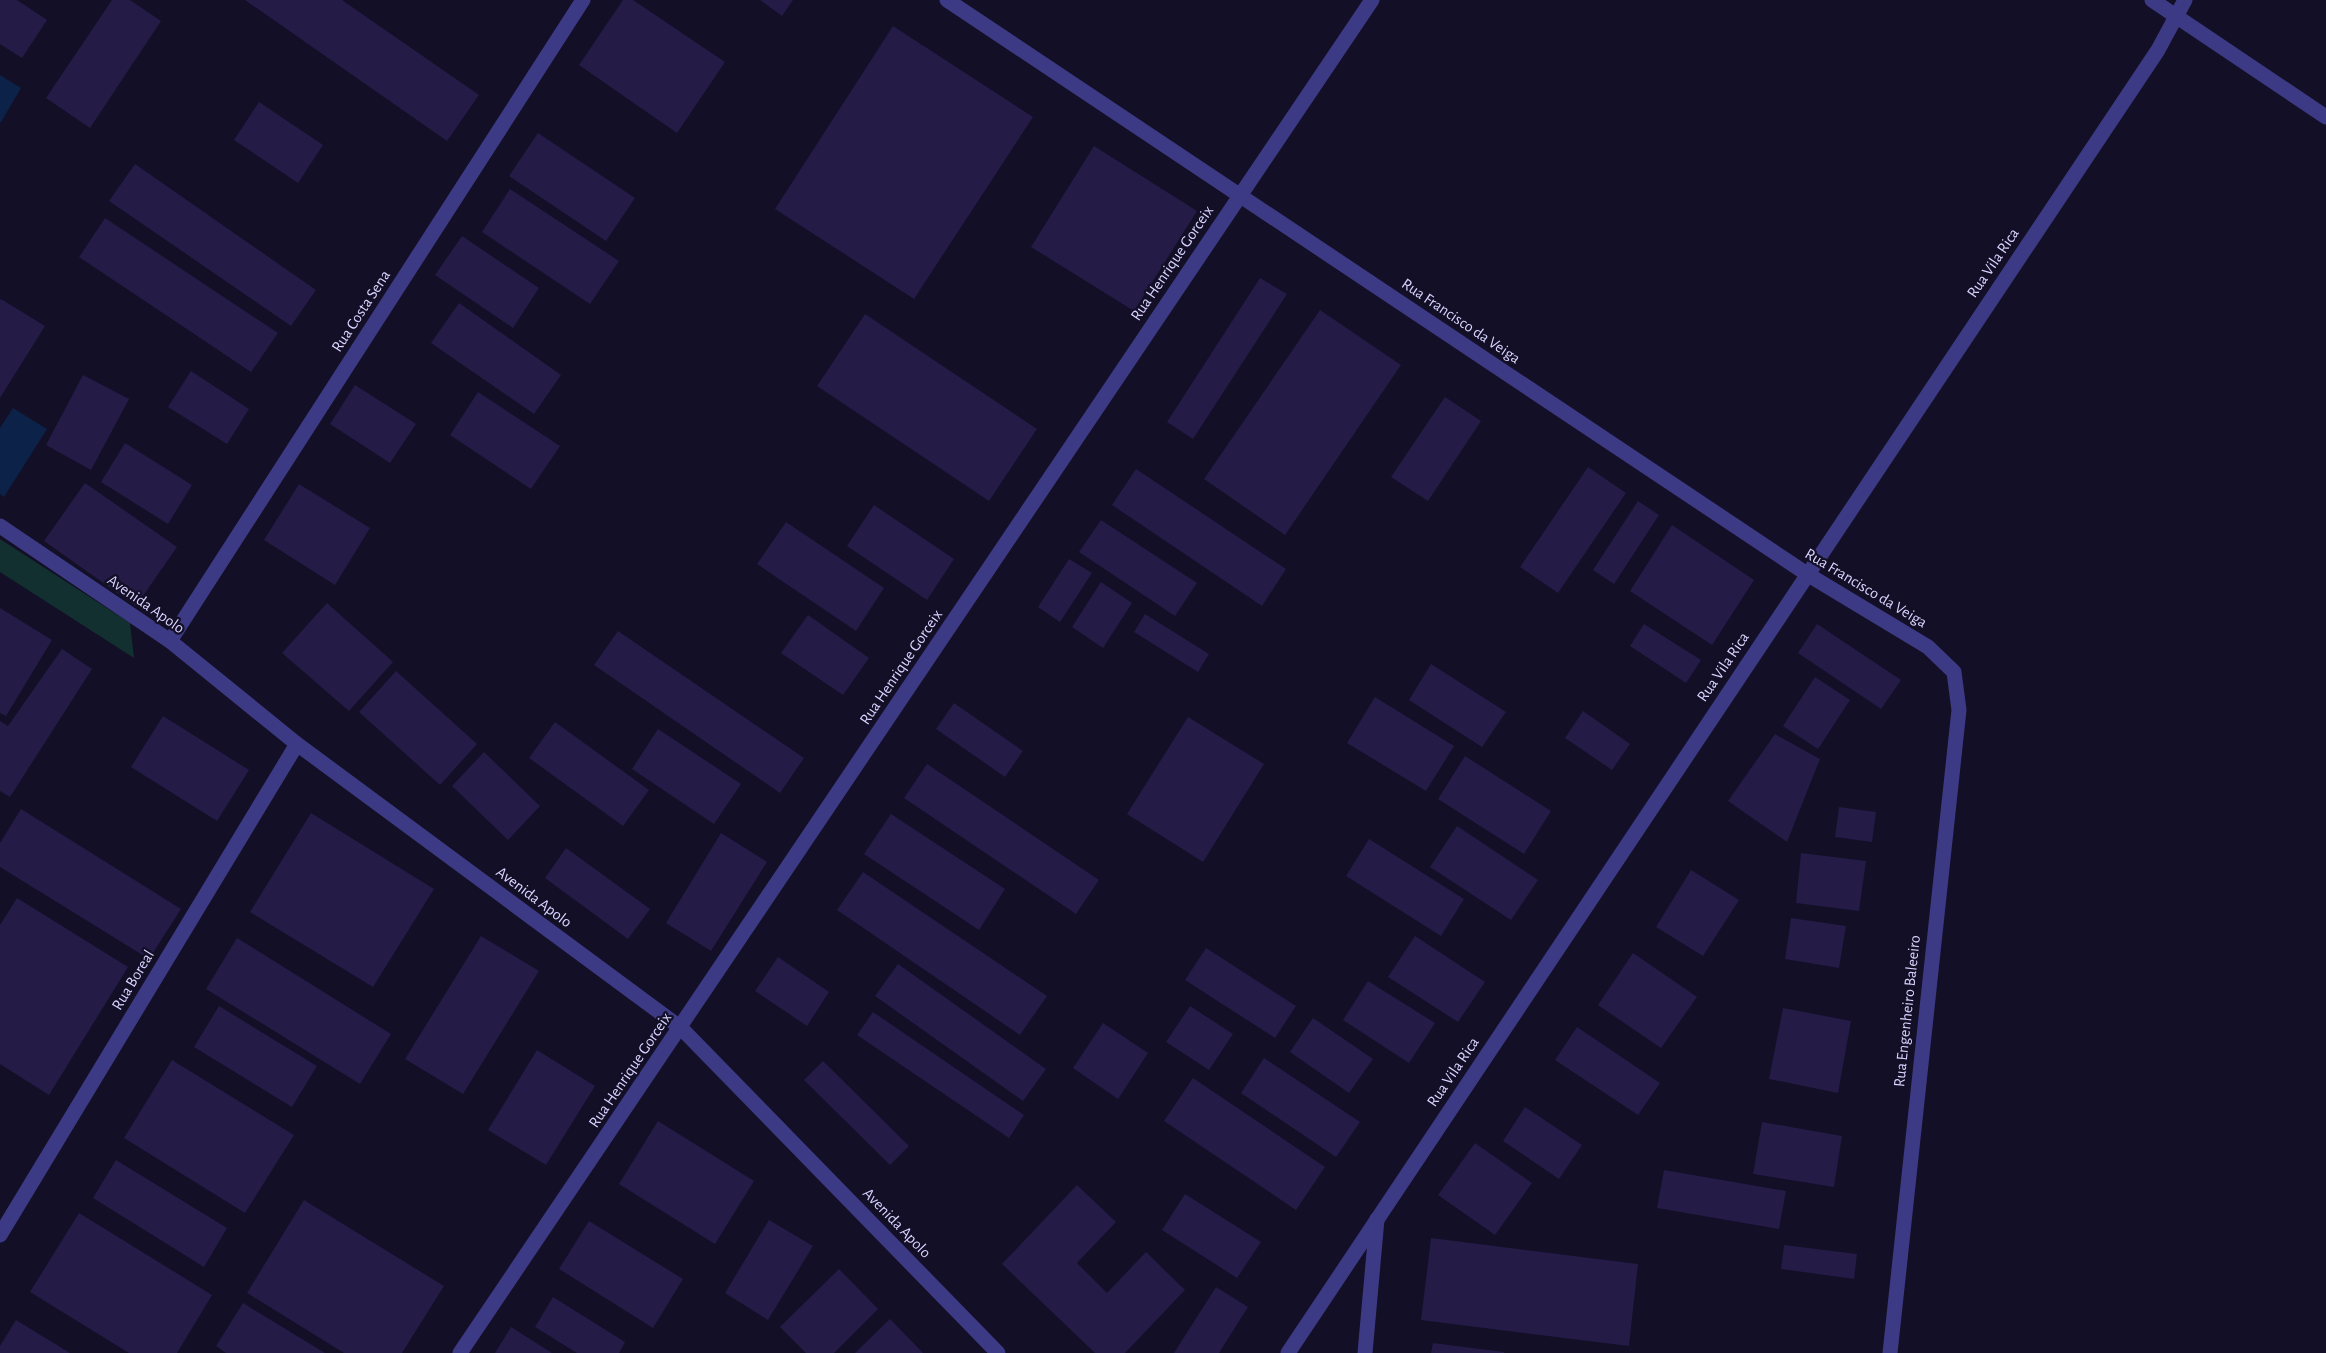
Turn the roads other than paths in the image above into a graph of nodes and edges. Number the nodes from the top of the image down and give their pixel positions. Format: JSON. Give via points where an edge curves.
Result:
{"nodes":[{"id":1,"x":583,"y":0,"type":"edge"},
{"id":2,"x":947,"y":0,"type":"edge"},
{"id":3,"x":1372,"y":0,"type":"edge"},
{"id":4,"x":2152,"y":0,"type":"edge"},
{"id":5,"x":2185,"y":0,"type":"edge"},
{"id":6,"x":2175,"y":15,"type":"junction"},
{"id":7,"x":2326,"y":117,"type":"edge"},
{"id":8,"x":1239,"y":195,"type":"junction"},
{"id":9,"x":0,"y":526,"type":"edge"},
{"id":10,"x":1807,"y":574,"type":"junction"},
{"id":11,"x":170,"y":641,"type":"junction"},
{"id":12,"x":1954,"y":672,"type":"joint"},
{"id":13,"x":297,"y":744,"type":"junction"},
{"id":14,"x":681,"y":1028,"type":"junction"},
{"id":15,"x":1377,"y":1219,"type":"junction"},
{"id":16,"x":0,"y":1234,"type":"edge"},
{"id":17,"x":460,"y":1353,"type":"edge"},
{"id":18,"x":998,"y":1353,"type":"edge"},
{"id":19,"x":1288,"y":1353,"type":"edge"},
{"id":20,"x":1365,"y":1353,"type":"edge"},
{"id":21,"x":1890,"y":1353,"type":"edge"}],
"edges":[{"from":1,"to":11,"type":"street","name":"Rua Costa Sena"},
{"from":2,"to":8,"type":"street","name":"Rua Francisco da Veiga"},
{"from":3,"to":8,"type":"street","name":"Rua Henrique Gorceix"},
{"from":4,"to":6,"type":"street"},
{"from":5,"to":6,"type":"street","name":"Rua Vila Rica"},
{"from":6,"to":7,"type":"street"},
{"from":6,"to":10,"type":"street","name":"Rua Vila Rica","via":[[2158,50]]},
{"from":8,"to":10,"type":"street","name":"Rua Francisco da Veiga"},
{"from":8,"to":14,"type":"street","name":"Rua Henrique Gorceix"},
{"from":9,"to":11,"type":"street","name":"Avenida Apolo"},
{"from":10,"to":12,"type":"street","name":"Rua Francisco da Veiga","via":[[1928,647]]},
{"from":10,"to":15,"type":"street","name":"Rua Vila Rica"},
{"from":11,"to":13,"type":"street","name":"Avenida Apolo"},
{"from":12,"to":21,"type":"street","name":"Rua Engenheiro Baleeiro","via":[[1959,710]]},
{"from":13,"to":14,"type":"street","name":"Avenida Apolo"},
{"from":13,"to":16,"type":"street","name":"Rua Boreal"},
{"from":14,"to":17,"type":"street","name":"Rua Henrique Gorceix"},
{"from":14,"to":18,"type":"street","name":"Avenida Apolo"},
{"from":15,"to":19,"type":"street","name":"Rua Vila Rica"},
{"from":15,"to":20,"type":"street"}]}
